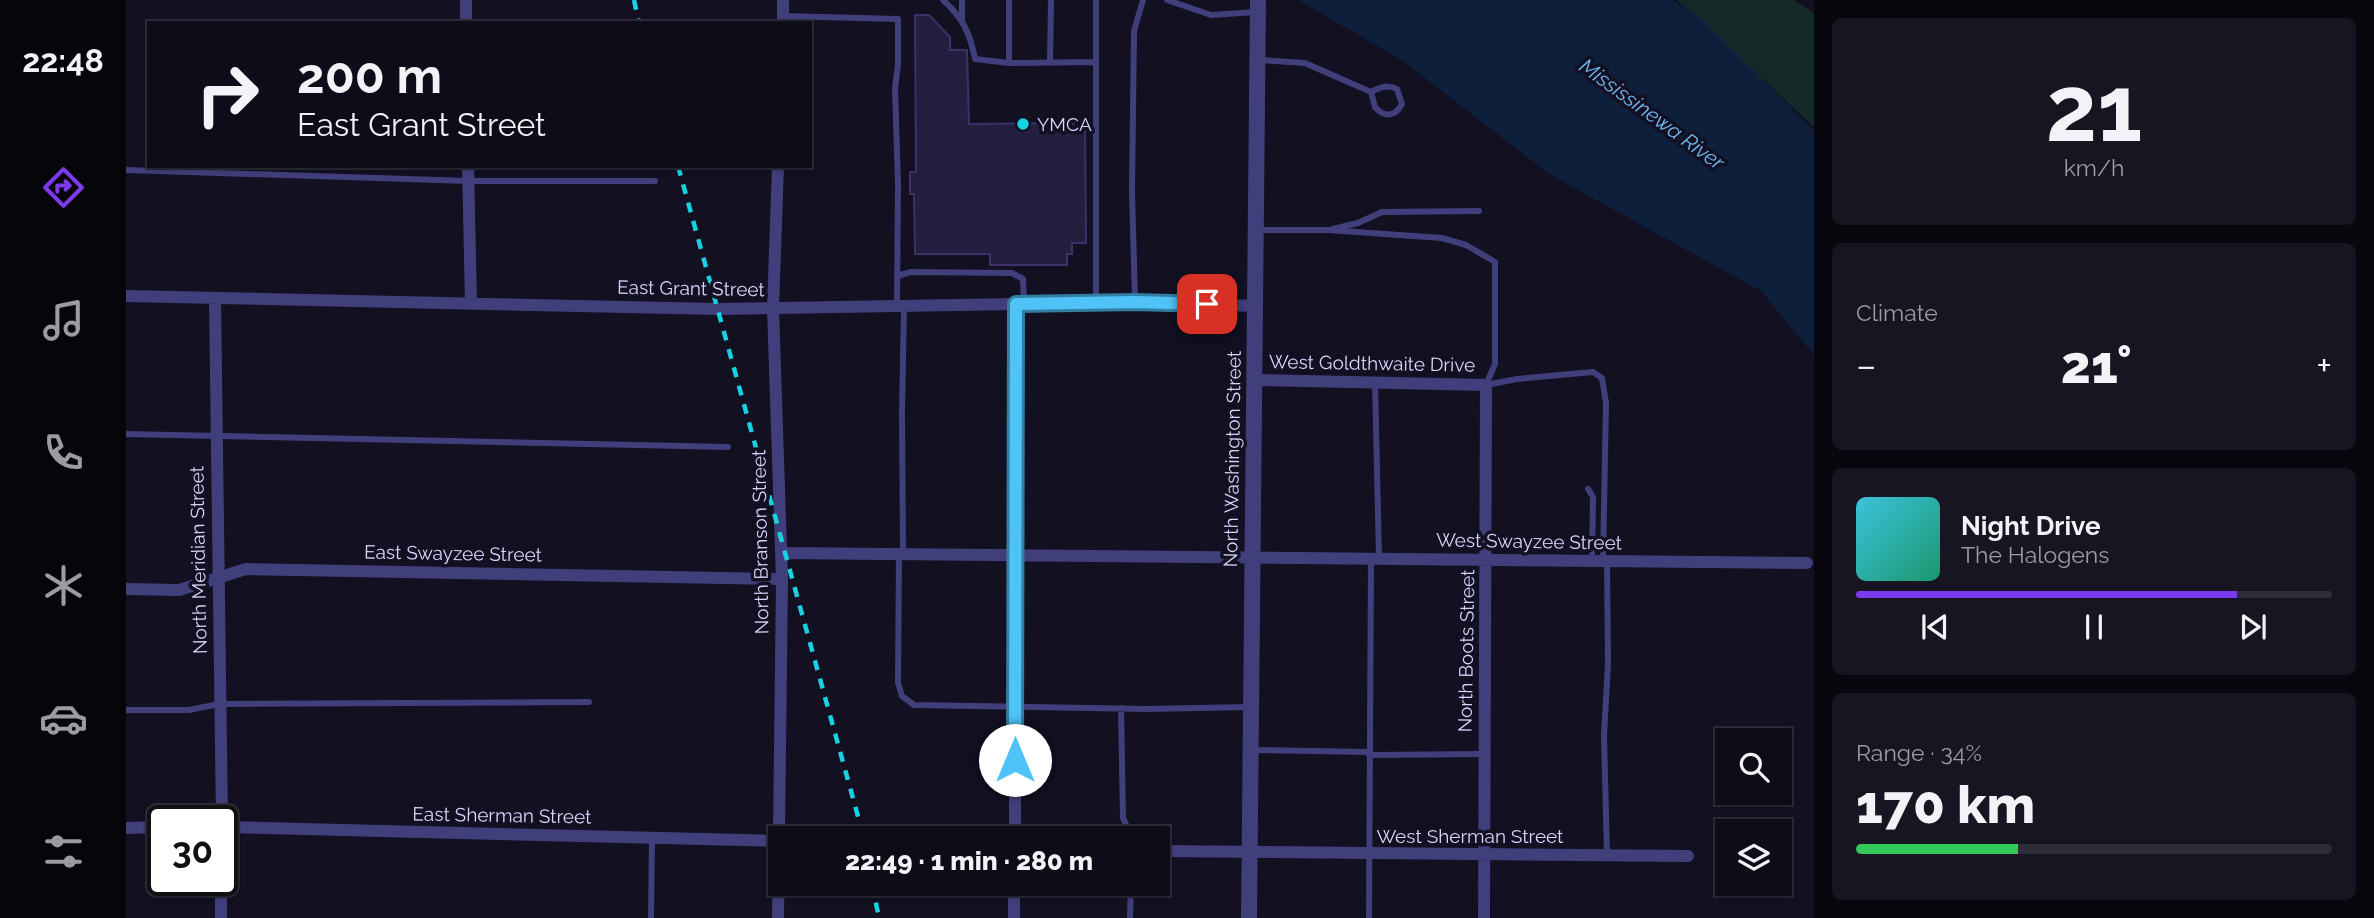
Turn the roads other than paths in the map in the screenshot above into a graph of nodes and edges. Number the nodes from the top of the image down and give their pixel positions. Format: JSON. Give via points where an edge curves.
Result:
{"nodes":[{"id":1,"x":466,"y":0,"type":"edge"},
{"id":2,"x":783,"y":0,"type":"edge"},
{"id":3,"x":943,"y":0,"type":"edge"},
{"id":4,"x":962,"y":0,"type":"edge"},
{"id":5,"x":1009,"y":0,"type":"edge"},
{"id":6,"x":1051,"y":0,"type":"edge"},
{"id":7,"x":1096,"y":0,"type":"edge"},
{"id":8,"x":1143,"y":0,"type":"edge"},
{"id":9,"x":1167,"y":0,"type":"edge"},
{"id":10,"x":1258,"y":6,"type":"edge"},
{"id":11,"x":783,"y":20,"type":"edge"},
{"id":12,"x":466,"y":21,"type":"edge"},
{"id":13,"x":962,"y":22,"type":"junction"},
{"id":14,"x":1258,"y":60,"type":"junction"},
{"id":15,"x":1050,"y":62,"type":"junction"},
{"id":16,"x":1096,"y":62,"type":"junction"},
{"id":17,"x":1009,"y":63,"type":"junction"},
{"id":18,"x":1371,"y":92,"type":"junction"},
{"id":19,"x":468,"y":168,"type":"edge"},
{"id":20,"x":778,"y":168,"type":"edge"},
{"id":21,"x":126,"y":170,"type":"edge"},
{"id":22,"x":468,"y":181,"type":"junction"},
{"id":23,"x":654,"y":181,"type":"dead end"},
{"id":24,"x":1479,"y":211,"type":"dead end"},
{"id":25,"x":1256,"y":230,"type":"junction"},
{"id":26,"x":1328,"y":230,"type":"junction"},
{"id":27,"x":897,"y":276,"type":"junction"},
{"id":28,"x":126,"y":296,"type":"edge"},
{"id":29,"x":215,"y":299,"type":"junction"},
{"id":30,"x":1135,"y":302,"type":"junction"},
{"id":31,"x":471,"y":303,"type":"junction"},
{"id":32,"x":1020,"y":304,"type":"junction"},
{"id":33,"x":1096,"y":304,"type":"junction"},
{"id":34,"x":901,"y":306,"type":"junction"},
{"id":35,"x":1255,"y":306,"type":"junction"},
{"id":36,"x":773,"y":308,"type":"junction"},
{"id":37,"x":1256,"y":380,"type":"junction"},
{"id":38,"x":1376,"y":383,"type":"junction"},
{"id":39,"x":1486,"y":385,"type":"junction"},
{"id":40,"x":126,"y":434,"type":"edge"},
{"id":41,"x":216,"y":436,"type":"junction"},
{"id":42,"x":728,"y":447,"type":"dead end"},
{"id":43,"x":1588,"y":489,"type":"dead end"},
{"id":44,"x":781,"y":553,"type":"junction"},
{"id":45,"x":901,"y":554,"type":"junction"},
{"id":46,"x":1014,"y":555,"type":"junction"},
{"id":47,"x":1251,"y":557,"type":"junction"},
{"id":48,"x":1375,"y":558,"type":"junction"},
{"id":49,"x":1487,"y":559,"type":"junction"},
{"id":50,"x":1600,"y":561,"type":"junction"},
{"id":51,"x":1807,"y":563,"type":"dead end"},
{"id":52,"x":217,"y":577,"type":"junction"},
{"id":53,"x":782,"y":579,"type":"junction"},
{"id":54,"x":126,"y":589,"type":"edge"},
{"id":55,"x":589,"y":702,"type":"dead end"},
{"id":56,"x":219,"y":704,"type":"junction"},
{"id":57,"x":1015,"y":707,"type":"junction"},
{"id":58,"x":1251,"y":707,"type":"junction"},
{"id":59,"x":1121,"y":708,"type":"junction"},
{"id":60,"x":126,"y":710,"type":"edge"},
{"id":61,"x":1251,"y":750,"type":"junction"},
{"id":62,"x":1369,"y":753,"type":"junction"},
{"id":63,"x":1485,"y":754,"type":"junction"},
{"id":64,"x":222,"y":805,"type":"edge"},
{"id":65,"x":780,"y":826,"type":"edge"},
{"id":66,"x":1015,"y":826,"type":"edge"},
{"id":67,"x":1127,"y":826,"type":"edge"},
{"id":68,"x":147,"y":827,"type":"edge"},
{"id":69,"x":238,"y":827,"type":"edge"},
{"id":70,"x":126,"y":828,"type":"edge"},
{"id":71,"x":652,"y":838,"type":"junction"},
{"id":72,"x":768,"y":841,"type":"edge"},
{"id":73,"x":1170,"y":851,"type":"edge"},
{"id":74,"x":1251,"y":854,"type":"junction"},
{"id":75,"x":1368,"y":855,"type":"junction"},
{"id":76,"x":1484,"y":856,"type":"junction"},
{"id":77,"x":1607,"y":856,"type":"junction"},
{"id":78,"x":1688,"y":856,"type":"dead end"},
{"id":79,"x":221,"y":896,"type":"edge"},
{"id":80,"x":779,"y":896,"type":"edge"},
{"id":81,"x":1014,"y":896,"type":"edge"},
{"id":82,"x":1131,"y":896,"type":"edge"},
{"id":83,"x":220,"y":918,"type":"edge"},
{"id":84,"x":651,"y":918,"type":"edge"},
{"id":85,"x":778,"y":918,"type":"edge"},
{"id":86,"x":1014,"y":918,"type":"edge"},
{"id":87,"x":1130,"y":918,"type":"edge"},
{"id":88,"x":1250,"y":918,"type":"edge"},
{"id":89,"x":1368,"y":918,"type":"edge"},
{"id":90,"x":1484,"y":918,"type":"edge"}],
"edges":[{"from":1,"to":12,"type":"street"},
{"from":2,"to":11,"type":"street"},
{"from":3,"to":13,"type":"lane"},
{"from":4,"to":13,"type":"lane"},
{"from":5,"to":17,"type":"lane"},
{"from":6,"to":15,"type":"lane"},
{"from":7,"to":16,"type":"lane"},
{"from":8,"to":30,"type":"lane","via":[[1135,31]]},
{"from":9,"to":10,"type":"lane","via":[[1211,15]]},
{"from":10,"to":14,"type":"street","name":"North Washington Street"},
{"from":11,"to":27,"type":"lane","via":[[898,19]]},
{"from":13,"to":17,"type":"lane","via":[[970,34],[975,59]]},
{"from":14,"to":18,"type":"lane","via":[[1305,63]]},
{"from":14,"to":25,"type":"street","name":"North Washington Street"},
{"from":15,"to":16,"type":"lane"},
{"from":15,"to":17,"type":"lane"},
{"from":16,"to":33,"type":"lane"},
{"from":18,"to":18,"type":"lane","via":[[1375,107],[1385,115],[1393,115],[1402,104],[1397,89],[1390,86]]},
{"from":19,"to":22,"type":"street"},
{"from":20,"to":36,"type":"street","name":"North Branson Street"},
{"from":21,"to":22,"type":"lane"},
{"from":22,"to":23,"type":"lane"},
{"from":22,"to":31,"type":"street"},
{"from":24,"to":26,"type":"lane","via":[[1382,212]]},
{"from":25,"to":26,"type":"lane"},
{"from":25,"to":35,"type":"street","name":"North Washington Street"},
{"from":26,"to":39,"type":"lane","via":[[1442,238],[1466,245],[1495,262],[1495,364]]},
{"from":27,"to":32,"type":"lane","via":[[911,272],[1012,273],[1023,279]]},
{"from":27,"to":34,"type":"lane"},
{"from":28,"to":29,"type":"street","name":"East Grant Street"},
{"from":29,"to":31,"type":"street","name":"East Grant Street"},
{"from":29,"to":41,"type":"street","name":"North Meridian Street"},
{"from":30,"to":33,"type":"street","name":"East Grant Street"},
{"from":30,"to":35,"type":"street","name":"East Grant Street"},
{"from":31,"to":36,"type":"street","name":"East Grant Street"},
{"from":32,"to":33,"type":"street","name":"East Grant Street"},
{"from":32,"to":34,"type":"street","name":"East Grant Street"},
{"from":32,"to":46,"type":"street"},
{"from":34,"to":36,"type":"street","name":"East Grant Street"},
{"from":34,"to":45,"type":"lane"},
{"from":35,"to":37,"type":"street","name":"North Washington Street"},
{"from":36,"to":44,"type":"street","name":"North Branson Street"},
{"from":37,"to":38,"type":"street","name":"West Goldthwaite Drive"},
{"from":37,"to":47,"type":"street","name":"North Washington Street"},
{"from":38,"to":39,"type":"street","name":"West Goldthwaite Drive"},
{"from":38,"to":48,"type":"lane"},
{"from":39,"to":49,"type":"street","name":"North Boots Street"},
{"from":39,"to":50,"type":"lane","via":[[1593,372],[1602,378],[1606,403]]},
{"from":40,"to":41,"type":"lane"},
{"from":41,"to":42,"type":"lane"},
{"from":41,"to":52,"type":"street","name":"North Meridian Street"},
{"from":43,"to":50,"type":"lane","via":[[1593,497]]},
{"from":44,"to":45,"type":"street"},
{"from":44,"to":53,"type":"street","name":"North Branson Street"},
{"from":45,"to":46,"type":"street"},
{"from":45,"to":57,"type":"lane","via":[[898,683],[902,696],[914,705]]},
{"from":46,"to":47,"type":"street"},
{"from":46,"to":57,"type":"street"},
{"from":47,"to":48,"type":"street","name":"West Swayzee Street"},
{"from":47,"to":58,"type":"street","name":"North Washington Street"},
{"from":48,"to":49,"type":"street","name":"West Swayzee Street"},
{"from":48,"to":62,"type":"lane"},
{"from":49,"to":50,"type":"street","name":"West Swayzee Street"},
{"from":49,"to":63,"type":"street","name":"North Boots Street"},
{"from":50,"to":51,"type":"street","name":"West Swayzee Street"},
{"from":50,"to":77,"type":"lane","via":[[1608,664],[1604,735]]},
{"from":52,"to":53,"type":"street","name":"East Swayzee Street","via":[[246,569]]},
{"from":52,"to":54,"type":"street","name":"East Swayzee Street","via":[[179,590]]},
{"from":52,"to":56,"type":"street","name":"North Meridian Street"},
{"from":53,"to":65,"type":"street","name":"North Branson Street"},
{"from":55,"to":56,"type":"lane"},
{"from":56,"to":60,"type":"lane","via":[[189,710]]},
{"from":56,"to":64,"type":"street","name":"North Meridian Street"},
{"from":57,"to":59,"type":"lane"},
{"from":57,"to":66,"type":"street"},
{"from":58,"to":59,"type":"lane"},
{"from":58,"to":61,"type":"street","name":"North Washington Street"},
{"from":59,"to":67,"type":"lane"},
{"from":61,"to":62,"type":"lane"},
{"from":61,"to":74,"type":"street","name":"North Washington Street"},
{"from":62,"to":63,"type":"lane"},
{"from":62,"to":75,"type":"lane"},
{"from":63,"to":76,"type":"street","name":"North Boots Street"},
{"from":68,"to":70,"type":"street"},
{"from":69,"to":71,"type":"street","name":"East Sherman Street"},
{"from":71,"to":72,"type":"street","name":"East Sherman Street"},
{"from":71,"to":84,"type":"lane"},
{"from":73,"to":74,"type":"street"},
{"from":74,"to":75,"type":"street","name":"West Sherman Street"},
{"from":74,"to":88,"type":"street","name":"North Washington Street"},
{"from":75,"to":76,"type":"street","name":"West Sherman Street"},
{"from":75,"to":89,"type":"lane"},
{"from":76,"to":77,"type":"street","name":"West Sherman Street"},
{"from":76,"to":90,"type":"street","name":"North Boots Street"},
{"from":77,"to":78,"type":"street","name":"West Sherman Street"},
{"from":79,"to":83,"type":"street"},
{"from":80,"to":85,"type":"street","name":"North Branson Street"},
{"from":81,"to":86,"type":"street"},
{"from":82,"to":87,"type":"lane"}]}
